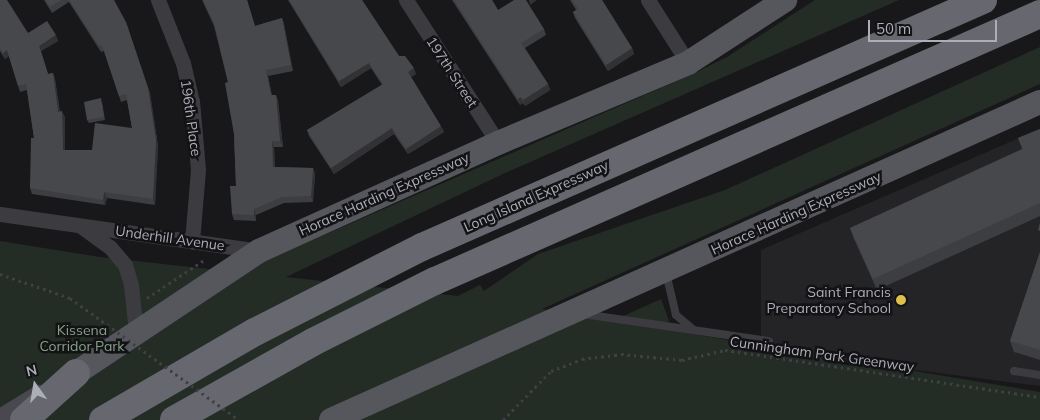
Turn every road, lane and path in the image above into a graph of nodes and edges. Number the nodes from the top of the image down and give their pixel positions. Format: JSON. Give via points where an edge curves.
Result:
{"nodes":[{"id":1,"x":158,"y":0,"type":"edge"},
{"id":2,"x":406,"y":0,"type":"edge"},
{"id":3,"x":648,"y":0,"type":"edge"},
{"id":4,"x":785,"y":0,"type":"edge"},
{"id":5,"x":937,"y":0,"type":"edge"},
{"id":6,"x":982,"y":0,"type":"edge"},
{"id":7,"x":1040,"y":14,"type":"edge"},
{"id":8,"x":1040,"y":21,"type":"edge"},
{"id":9,"x":956,"y":51,"type":"junction"},
{"id":10,"x":688,"y":63,"type":"junction"},
{"id":11,"x":1040,"y":102,"type":"edge"},
{"id":12,"x":688,"y":129,"type":"junction"},
{"id":13,"x":498,"y":143,"type":"junction"},
{"id":14,"x":0,"y":214,"type":"edge"},
{"id":15,"x":81,"y":226,"type":"junction"},
{"id":16,"x":192,"y":242,"type":"junction"},
{"id":17,"x":259,"y":251,"type":"junction"},
{"id":18,"x":210,"y":257,"type":"dead end"},
{"id":19,"x":666,"y":272,"type":"junction"},
{"id":20,"x":0,"y":274,"type":"edge"},
{"id":21,"x":149,"y":297,"type":"dead end"},
{"id":22,"x":574,"y":313,"type":"junction"},
{"id":23,"x":695,"y":331,"type":"junction"},
{"id":24,"x":136,"y":332,"type":"junction"},
{"id":25,"x":770,"y":341,"type":"dead end"},
{"id":26,"x":1014,"y":371,"type":"dead end"},
{"id":27,"x":76,"y":372,"type":"junction"},
{"id":28,"x":1040,"y":375,"type":"edge"},
{"id":29,"x":1040,"y":397,"type":"edge"},
{"id":30,"x":0,"y":419,"type":"edge"},
{"id":31,"x":24,"y":420,"type":"edge"},
{"id":32,"x":103,"y":420,"type":"edge"},
{"id":33,"x":174,"y":420,"type":"edge"},
{"id":34,"x":239,"y":420,"type":"edge"},
{"id":35,"x":331,"y":420,"type":"edge"},
{"id":36,"x":504,"y":420,"type":"edge"}],
"edges":[{"from":1,"to":16,"type":"street","name":"196th Place","via":[[183,63],[192,100],[198,170]]},
{"from":2,"to":13,"type":"street","name":"197th Street"},
{"from":3,"to":10,"type":"street"},
{"from":4,"to":10,"type":"main road","name":"Horace Harding Expressway"},
{"from":5,"to":12,"type":"highway"},
{"from":6,"to":12,"type":"highway","name":"Long Island Expressway"},
{"from":7,"to":9,"type":"highway"},
{"from":8,"to":9,"type":"highway"},
{"from":9,"to":33,"type":"highway","via":[[435,281],[313,342]]},
{"from":10,"to":13,"type":"main road","name":"Horace Harding Expressway"},
{"from":11,"to":19,"type":"main road","name":"Horace Harding Expressway"},
{"from":12,"to":32,"type":"highway","name":"Long Island Expressway","via":[[465,226],[363,276],[221,350]]},
{"from":13,"to":17,"type":"main road","name":"Horace Harding Expressway"},
{"from":14,"to":15,"type":"street","name":"Underhill Avenue"},
{"from":15,"to":16,"type":"street","name":"Underhill Avenue"},
{"from":15,"to":24,"type":"street","name":"Underhill Avenue","via":[[110,247],[125,265],[131,285]]},
{"from":16,"to":17,"type":"street","name":"Underhill Avenue"},
{"from":17,"to":24,"type":"main road","name":"Horace Harding Expressway"},
{"from":18,"to":21,"type":"path"},
{"from":19,"to":22,"type":"main road","name":"Horace Harding Expressway"},
{"from":19,"to":23,"type":"lane","via":[[676,315]]},
{"from":20,"to":34,"type":"path","bridge":true,"via":[[70,298]]},
{"from":22,"to":23,"type":"lane"},
{"from":22,"to":35,"type":"main road","name":"Horace Harding Expressway"},
{"from":23,"to":25,"type":"lane"},
{"from":24,"to":27,"type":"main road","name":"Horace Harding Expressway"},
{"from":26,"to":28,"type":"lane"},
{"from":27,"to":30,"type":"main road","name":"Horace Harding Expressway"},
{"from":27,"to":31,"type":"highway"},
{"from":29,"to":36,"type":"path","name":"Cunningham Park Greenway","via":[[725,350],[682,360],[621,354],[582,359],[551,371]]}]}
